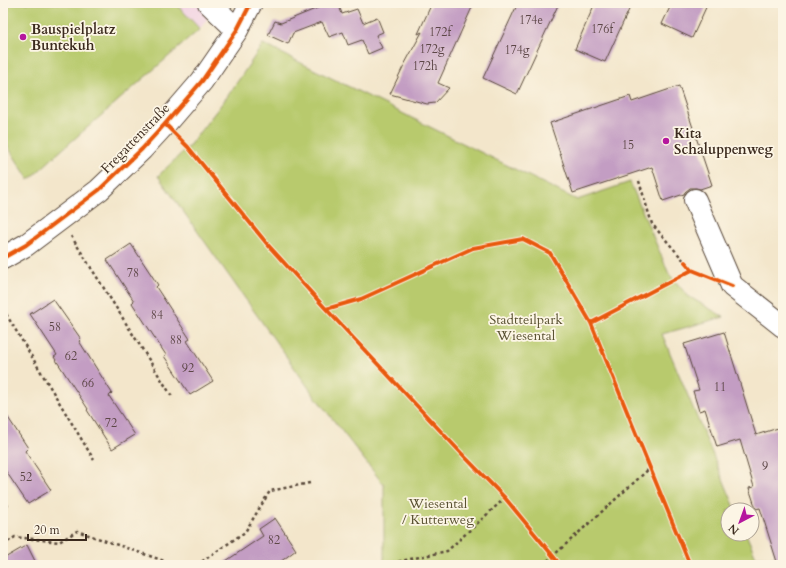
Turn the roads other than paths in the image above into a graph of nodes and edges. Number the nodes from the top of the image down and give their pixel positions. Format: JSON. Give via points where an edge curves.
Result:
{"nodes":[{"id":1,"x":209,"y":3,"type":"edge"},
{"id":2,"x":251,"y":3,"type":"edge"},
{"id":3,"x":237,"y":30,"type":"junction"},
{"id":4,"x":695,"y":200,"type":"dead end"},
{"id":5,"x":3,"y":258,"type":"edge"},
{"id":6,"x":783,"y":326,"type":"edge"}],
"edges":[{"from":1,"to":3,"type":"street"},
{"from":2,"to":3,"type":"street","name":"Fregattenstraße"},
{"from":3,"to":5,"type":"street","name":"Fregattenstraße","via":[[202,81],[142,149],[99,190],[26,245]]},
{"from":4,"to":6,"type":"street","via":[[732,286]]}]}
